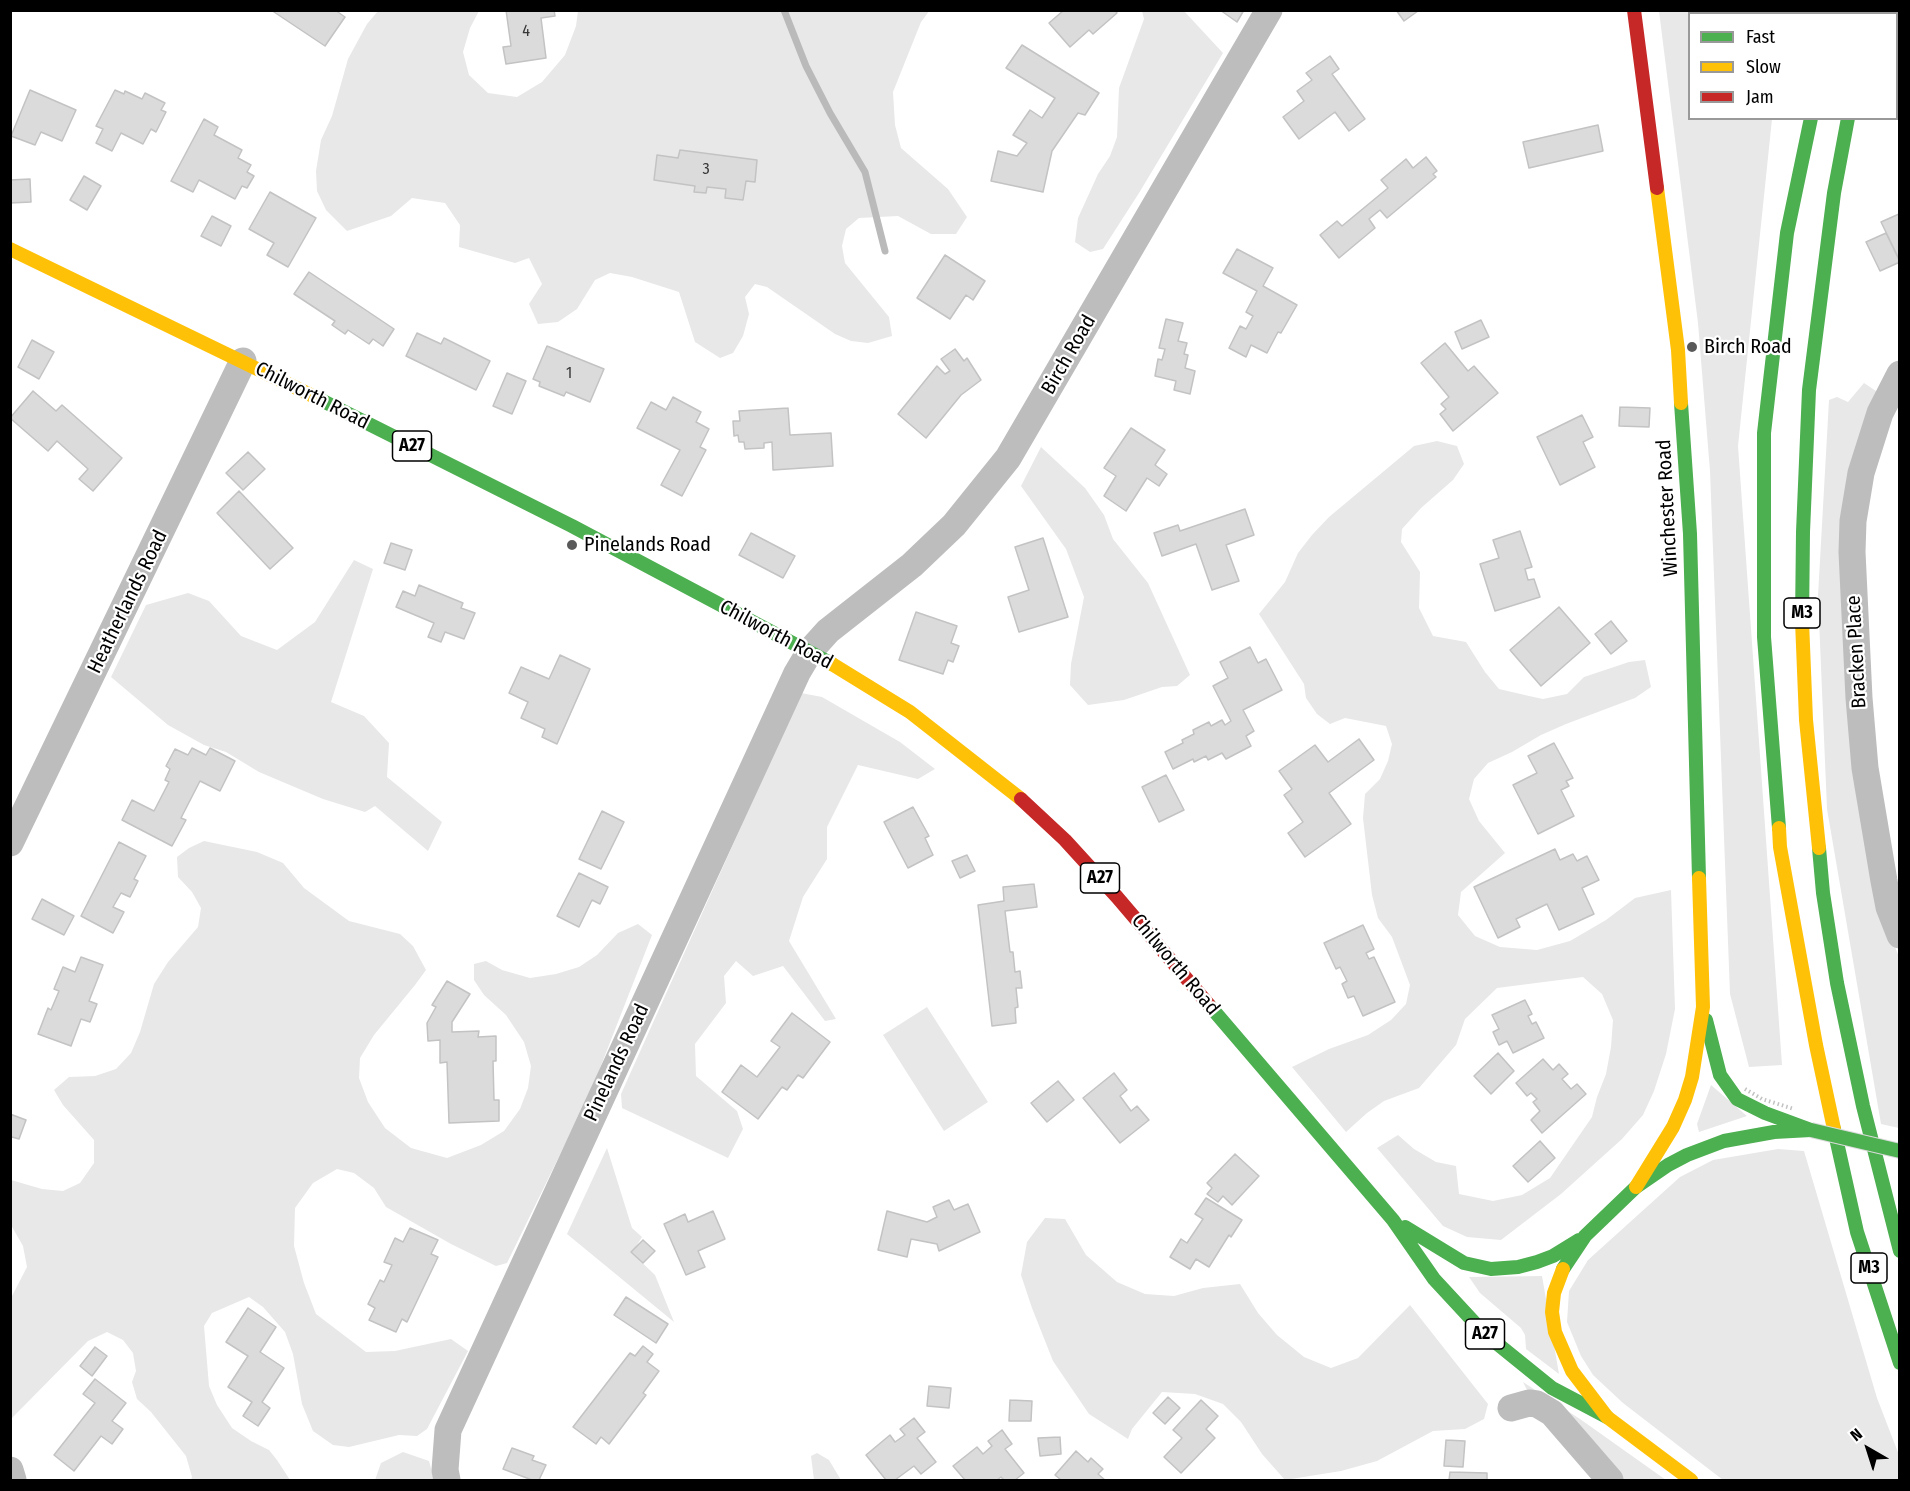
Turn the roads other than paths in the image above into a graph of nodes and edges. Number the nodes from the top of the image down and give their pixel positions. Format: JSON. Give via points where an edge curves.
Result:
{"nodes":[{"id":1,"x":1269,"y":10,"type":"edge"},
{"id":2,"x":1634,"y":10,"type":"edge"},
{"id":3,"x":1811,"y":120,"type":"edge"},
{"id":4,"x":1848,"y":120,"type":"edge"},
{"id":5,"x":10,"y":249,"type":"edge"},
{"id":6,"x":243,"y":361,"type":"junction"},
{"id":7,"x":1899,"y":374,"type":"edge"},
{"id":8,"x":810,"y":651,"type":"junction"},
{"id":9,"x":10,"y":843,"type":"edge"},
{"id":10,"x":1899,"y":935,"type":"edge"},
{"id":11,"x":1703,"y":1007,"type":"junction"},
{"id":12,"x":1811,"y":1130,"type":"junction"},
{"id":13,"x":1899,"y":1151,"type":"edge"},
{"id":14,"x":1636,"y":1187,"type":"junction"},
{"id":15,"x":1393,"y":1220,"type":"junction"},
{"id":16,"x":1585,"y":1236,"type":"junction"},
{"id":17,"x":1899,"y":1251,"type":"edge"},
{"id":18,"x":1899,"y":1363,"type":"edge"},
{"id":19,"x":1512,"y":1408,"type":"dead end"},
{"id":20,"x":1607,"y":1417,"type":"junction"},
{"id":21,"x":10,"y":1470,"type":"edge"},
{"id":22,"x":13,"y":1480,"type":"edge"},
{"id":23,"x":447,"y":1480,"type":"edge"},
{"id":24,"x":1610,"y":1480,"type":"edge"},
{"id":25,"x":1691,"y":1480,"type":"edge"}],
"edges":[{"from":1,"to":8,"type":"street","name":"Birch Road","via":[[1008,458],[954,525],[912,566],[828,631]]},
{"from":2,"to":11,"type":"main road","name":"Winchester Road","via":[[1678,350],[1690,534]]},
{"from":3,"to":18,"type":"main road","number":"M3","via":[[1787,233],[1764,433],[1764,637],[1780,847],[1816,1045],[1857,1232]]},
{"from":4,"to":17,"type":"main road","number":"M3","via":[[1834,193],[1809,390],[1802,625],[1806,720],[1823,893],[1838,983]]},
{"from":5,"to":6,"type":"main road","name":"Chilworth Road","number":"A27"},
{"from":6,"to":8,"type":"main road","name":"Chilworth Road","number":"A27"},
{"from":6,"to":9,"type":"street","name":"Heatherlands Road"},
{"from":7,"to":10,"type":"street","name":"Bracken Place","via":[[1880,413],[1861,473],[1852,552],[1865,768],[1889,906]]},
{"from":8,"to":15,"type":"main road","name":"Chilworth Road","number":"A27","via":[[910,712],[1019,797],[1065,840]]},
{"from":8,"to":23,"type":"street","name":"Pinelands Road","via":[[796,673],[448,1430]]},
{"from":11,"to":12,"type":"main road","name":"Winchester Road","via":[[1720,1075],[1737,1099]]},
{"from":11,"to":14,"type":"main road","name":"Winchester Road","via":[[1685,1100]]},
{"from":12,"to":13,"type":"main road","number":"A27","bridge":true},
{"from":12,"to":14,"type":"main road","number":"A27","via":[[1724,1141],[1687,1155]]},
{"from":14,"to":16,"type":"main road","number":"A27"},
{"from":15,"to":16,"type":"main road","name":"Chilworth Road","number":"A27","via":[[1464,1263],[1491,1269],[1537,1263]]},
{"from":15,"to":20,"type":"main road","name":"Chilworth Road","number":"A27","via":[[1434,1279],[1484,1333],[1552,1388]]},
{"from":16,"to":20,"type":"main road","number":"A27","via":[[1560,1274],[1552,1312],[1555,1332],[1572,1371]]},
{"from":19,"to":24,"type":"street","via":[[1524,1403],[1537,1404],[1552,1413],[1561,1438]]},
{"from":20,"to":25,"type":"main road","number":"A27"},
{"from":21,"to":22,"type":"street"}]}
